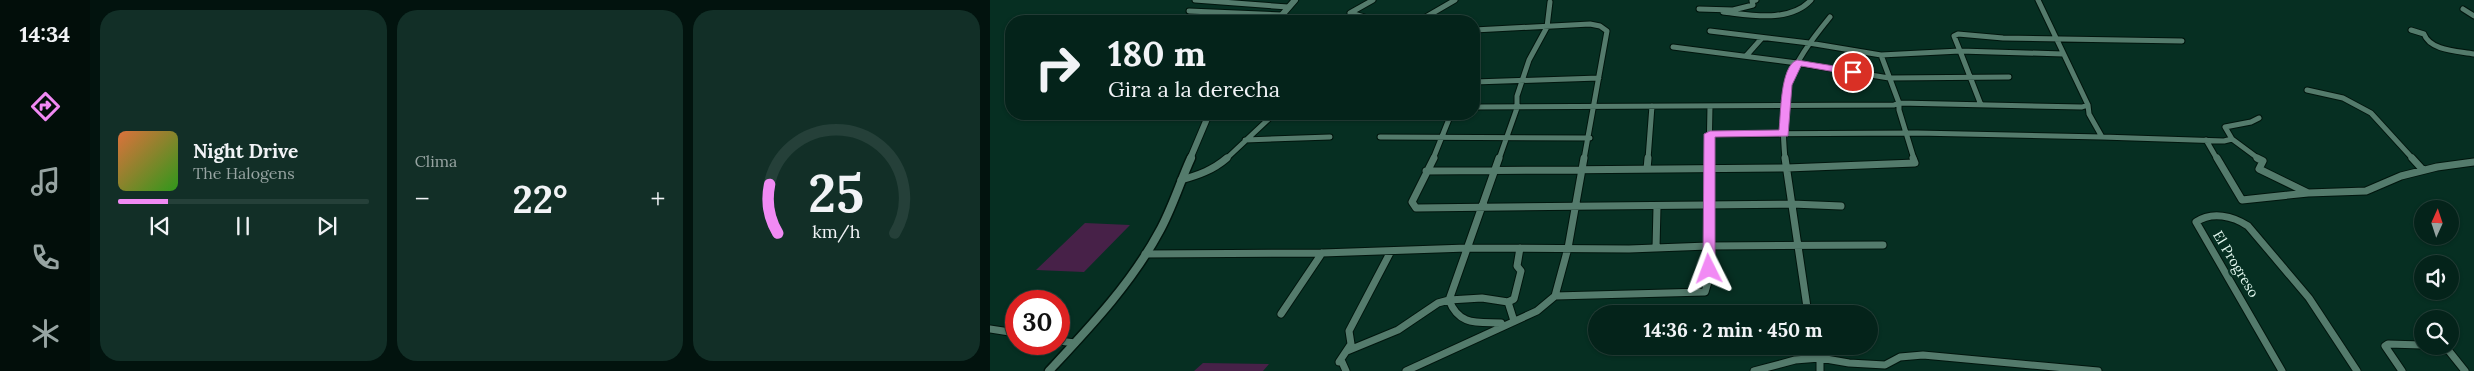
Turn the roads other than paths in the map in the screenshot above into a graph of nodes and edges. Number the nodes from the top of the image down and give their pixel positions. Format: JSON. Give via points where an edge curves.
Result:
{"nodes":[{"id":1,"x":1196,"y":0,"type":"edge"},
{"id":2,"x":1295,"y":0,"type":"edge"},
{"id":3,"x":1373,"y":0,"type":"edge"},
{"id":4,"x":1455,"y":0,"type":"edge"},
{"id":5,"x":1756,"y":0,"type":"edge"},
{"id":6,"x":1811,"y":0,"type":"edge"},
{"id":7,"x":2038,"y":0,"type":"edge"},
{"id":8,"x":1237,"y":1,"type":"edge"},
{"id":9,"x":1550,"y":2,"type":"dead end"},
{"id":10,"x":1288,"y":7,"type":"junction"},
{"id":11,"x":1699,"y":9,"type":"dead end"},
{"id":12,"x":2463,"y":9,"type":"dead end"},
{"id":13,"x":1189,"y":11,"type":"dead end"},
{"id":14,"x":1723,"y":12,"type":"junction"},
{"id":15,"x":1222,"y":13,"type":"junction"},
{"id":16,"x":1220,"y":15,"type":"edge"},
{"id":17,"x":1246,"y":15,"type":"edge"},
{"id":18,"x":1283,"y":15,"type":"edge"},
{"id":19,"x":1357,"y":15,"type":"edge"},
{"id":20,"x":1429,"y":15,"type":"edge"},
{"id":21,"x":2474,"y":16,"type":"edge"},
{"id":22,"x":1830,"y":17,"type":"dead end"},
{"id":23,"x":1547,"y":27,"type":"junction"},
{"id":24,"x":1480,"y":30,"type":"edge"},
{"id":25,"x":2411,"y":30,"type":"dead end"},
{"id":26,"x":1710,"y":32,"type":"dead end"},
{"id":27,"x":1762,"y":38,"type":"junction"},
{"id":28,"x":2055,"y":38,"type":"junction"},
{"id":29,"x":2182,"y":41,"type":"dead end"},
{"id":30,"x":1809,"y":43,"type":"junction"},
{"id":31,"x":1673,"y":47,"type":"dead end"},
{"id":32,"x":1960,"y":52,"type":"junction"},
{"id":33,"x":2063,"y":54,"type":"junction"},
{"id":34,"x":2474,"y":54,"type":"edge"},
{"id":35,"x":1746,"y":56,"type":"junction"},
{"id":36,"x":1880,"y":56,"type":"junction"},
{"id":37,"x":1797,"y":63,"type":"junction"},
{"id":38,"x":2009,"y":77,"type":"dead end"},
{"id":39,"x":1599,"y":78,"type":"junction"},
{"id":40,"x":1889,"y":78,"type":"junction"},
{"id":41,"x":1970,"y":78,"type":"junction"},
{"id":42,"x":1480,"y":82,"type":"edge"},
{"id":43,"x":1524,"y":82,"type":"junction"},
{"id":44,"x":2308,"y":90,"type":"dead end"},
{"id":45,"x":1899,"y":103,"type":"junction"},
{"id":46,"x":1981,"y":105,"type":"junction"},
{"id":47,"x":2088,"y":105,"type":"junction"},
{"id":48,"x":1592,"y":106,"type":"junction"},
{"id":49,"x":1652,"y":106,"type":"junction"},
{"id":50,"x":1710,"y":106,"type":"junction"},
{"id":51,"x":1785,"y":106,"type":"junction"},
{"id":52,"x":1480,"y":107,"type":"edge"},
{"id":53,"x":1517,"y":108,"type":"junction"},
{"id":54,"x":2259,"y":118,"type":"dead end"},
{"id":55,"x":1206,"y":120,"type":"edge"},
{"id":56,"x":1267,"y":120,"type":"edge"},
{"id":57,"x":1449,"y":120,"type":"edge"},
{"id":58,"x":1907,"y":133,"type":"junction"},
{"id":59,"x":1710,"y":134,"type":"junction"},
{"id":60,"x":1784,"y":134,"type":"junction"},
{"id":61,"x":1330,"y":137,"type":"dead end"},
{"id":62,"x":1380,"y":137,"type":"dead end"},
{"id":63,"x":2102,"y":137,"type":"junction"},
{"id":64,"x":1443,"y":138,"type":"junction"},
{"id":65,"x":1506,"y":138,"type":"junction"},
{"id":66,"x":1590,"y":138,"type":"junction"},
{"id":67,"x":2232,"y":139,"type":"junction"},
{"id":68,"x":1245,"y":140,"type":"junction"},
{"id":69,"x":2206,"y":140,"type":"junction"},
{"id":70,"x":2472,"y":163,"type":"edge"},
{"id":71,"x":1710,"y":168,"type":"junction"},
{"id":72,"x":1787,"y":168,"type":"junction"},
{"id":73,"x":1646,"y":169,"type":"junction"},
{"id":74,"x":1494,"y":170,"type":"junction"},
{"id":75,"x":2423,"y":170,"type":"junction"},
{"id":76,"x":1426,"y":171,"type":"junction"},
{"id":77,"x":1582,"y":171,"type":"junction"},
{"id":78,"x":1181,"y":180,"type":"junction"},
{"id":79,"x":2308,"y":193,"type":"junction"},
{"id":80,"x":1792,"y":204,"type":"junction"},
{"id":81,"x":1710,"y":206,"type":"junction"},
{"id":82,"x":1841,"y":206,"type":"dead end"},
{"id":83,"x":1574,"y":207,"type":"junction"},
{"id":84,"x":1657,"y":207,"type":"junction"},
{"id":85,"x":1481,"y":208,"type":"junction"},
{"id":86,"x":1883,"y":245,"type":"dead end"},
{"id":87,"x":1708,"y":246,"type":"junction"},
{"id":88,"x":1800,"y":247,"type":"junction"},
{"id":89,"x":1467,"y":248,"type":"junction"},
{"id":90,"x":1520,"y":248,"type":"junction"},
{"id":91,"x":1568,"y":248,"type":"junction"},
{"id":92,"x":1656,"y":248,"type":"junction"},
{"id":93,"x":1391,"y":251,"type":"junction"},
{"id":94,"x":1322,"y":253,"type":"junction"},
{"id":95,"x":1145,"y":254,"type":"junction"},
{"id":96,"x":1555,"y":296,"type":"junction"},
{"id":97,"x":1449,"y":300,"type":"junction"},
{"id":98,"x":1508,"y":302,"type":"junction"},
{"id":99,"x":1807,"y":305,"type":"edge"},
{"id":100,"x":1281,"y":314,"type":"dead end"},
{"id":101,"x":1514,"y":321,"type":"junction"},
{"id":102,"x":1501,"y":327,"type":"junction"},
{"id":103,"x":990,"y":329,"type":"edge"},
{"id":104,"x":1005,"y":331,"type":"edge"},
{"id":105,"x":1070,"y":342,"type":"edge"},
{"id":106,"x":1075,"y":343,"type":"junction"},
{"id":107,"x":2414,"y":345,"type":"edge"},
{"id":108,"x":1347,"y":351,"type":"junction"},
{"id":109,"x":1816,"y":355,"type":"edge"},
{"id":110,"x":2452,"y":355,"type":"edge"},
{"id":111,"x":1817,"y":358,"type":"junction"},
{"id":112,"x":1049,"y":371,"type":"edge"},
{"id":113,"x":1346,"y":371,"type":"edge"},
{"id":114,"x":1406,"y":371,"type":"edge"},
{"id":115,"x":1754,"y":371,"type":"edge"},
{"id":116,"x":1820,"y":371,"type":"edge"},
{"id":117,"x":2098,"y":371,"type":"edge"},
{"id":118,"x":2282,"y":371,"type":"edge"},
{"id":119,"x":2357,"y":371,"type":"edge"},
{"id":120,"x":2402,"y":371,"type":"edge"},
{"id":121,"x":2465,"y":371,"type":"edge"}],
"edges":[{"from":1,"to":8,"type":"street"},
{"from":2,"to":10,"type":"street"},
{"from":3,"to":19,"type":"street","via":[[1350,13]]},
{"from":4,"to":20,"type":"street"},
{"from":5,"to":14,"type":"street","via":[[1747,8]]},
{"from":6,"to":14,"type":"street","via":[[1797,12],[1772,16]]},
{"from":7,"to":28,"type":"street","via":[[2057,36]]},
{"from":8,"to":10,"type":"street"},
{"from":9,"to":23,"type":"street"},
{"from":10,"to":18,"type":"street"},
{"from":11,"to":14,"type":"street"},
{"from":12,"to":21,"type":"street"},
{"from":13,"to":15,"type":"street"},
{"from":15,"to":16,"type":"street"},
{"from":15,"to":17,"type":"street"},
{"from":22,"to":30,"type":"street"},
{"from":23,"to":24,"type":"street"},
{"from":23,"to":39,"type":"street","via":[[1590,24],[1606,28]]},
{"from":23,"to":43,"type":"street","via":[[1532,52]]},
{"from":25,"to":34,"type":"street","via":[[2424,34],[2432,45]]},
{"from":26,"to":27,"type":"street"},
{"from":27,"to":30,"type":"street"},
{"from":27,"to":35,"type":"street"},
{"from":28,"to":29,"type":"street"},
{"from":28,"to":32,"type":"street","via":[[1958,34],[1954,36]]},
{"from":28,"to":33,"type":"street"},
{"from":30,"to":36,"type":"street"},
{"from":30,"to":37,"type":"street"},
{"from":31,"to":35,"type":"street"},
{"from":32,"to":33,"type":"street"},
{"from":32,"to":36,"type":"street"},
{"from":32,"to":41,"type":"street"},
{"from":33,"to":47,"type":"street"},
{"from":35,"to":37,"type":"street"},
{"from":36,"to":40,"type":"street"},
{"from":37,"to":40,"type":"street"},
{"from":37,"to":51,"type":"street","via":[[1787,85]]},
{"from":38,"to":41,"type":"street"},
{"from":39,"to":43,"type":"street"},
{"from":39,"to":48,"type":"street"},
{"from":40,"to":41,"type":"street"},
{"from":40,"to":45,"type":"street"},
{"from":41,"to":46,"type":"street"},
{"from":42,"to":43,"type":"street"},
{"from":43,"to":53,"type":"street","via":[[1517,96]]},
{"from":44,"to":75,"type":"street","via":[[2343,98],[2370,113]]},
{"from":45,"to":46,"type":"street"},
{"from":45,"to":51,"type":"street"},
{"from":45,"to":58,"type":"street"},
{"from":46,"to":47,"type":"street"},
{"from":47,"to":63,"type":"street","via":[[2089,114]]},
{"from":48,"to":49,"type":"street"},
{"from":48,"to":53,"type":"street"},
{"from":48,"to":66,"type":"street"},
{"from":49,"to":50,"type":"street"},
{"from":49,"to":73,"type":"street"},
{"from":50,"to":51,"type":"street"},
{"from":50,"to":59,"type":"street"},
{"from":51,"to":60,"type":"street"},
{"from":52,"to":53,"type":"street"},
{"from":53,"to":65,"type":"street"},
{"from":54,"to":67,"type":"street","via":[[2251,124],[2224,127]]},
{"from":55,"to":78,"type":"street"},
{"from":56,"to":68,"type":"street"},
{"from":57,"to":64,"type":"street"},
{"from":58,"to":60,"type":"street"},
{"from":58,"to":63,"type":"street"},
{"from":58,"to":72,"type":"street","via":[[1915,163]]},
{"from":59,"to":60,"type":"street"},
{"from":59,"to":71,"type":"street"},
{"from":60,"to":72,"type":"street"},
{"from":61,"to":68,"type":"street"},
{"from":62,"to":64,"type":"street"},
{"from":63,"to":69,"type":"street"},
{"from":64,"to":65,"type":"street"},
{"from":64,"to":76,"type":"street"},
{"from":65,"to":66,"type":"street"},
{"from":65,"to":74,"type":"street"},
{"from":66,"to":77,"type":"street"},
{"from":67,"to":69,"type":"street"},
{"from":67,"to":79,"type":"street","via":[[2263,161],[2259,169]]},
{"from":68,"to":78,"type":"street","via":[[1210,171]]},
{"from":69,"to":79,"type":"street","via":[[2242,200]]},
{"from":70,"to":75,"type":"street"},
{"from":71,"to":72,"type":"street"},
{"from":71,"to":73,"type":"street"},
{"from":71,"to":81,"type":"street"},
{"from":72,"to":80,"type":"street"},
{"from":73,"to":77,"type":"street"},
{"from":74,"to":76,"type":"street"},
{"from":74,"to":77,"type":"street"},
{"from":74,"to":85,"type":"street"},
{"from":75,"to":79,"type":"street","via":[[2366,191]]},
{"from":76,"to":85,"type":"street","via":[[1412,205],[1416,208]]},
{"from":77,"to":83,"type":"street"},
{"from":78,"to":95,"type":"street","via":[[1160,232]]},
{"from":80,"to":81,"type":"street"},
{"from":80,"to":82,"type":"street"},
{"from":80,"to":88,"type":"street"},
{"from":81,"to":84,"type":"street"},
{"from":81,"to":87,"type":"street"},
{"from":83,"to":84,"type":"street"},
{"from":83,"to":85,"type":"street"},
{"from":83,"to":91,"type":"street"},
{"from":84,"to":92,"type":"street"},
{"from":85,"to":89,"type":"street"},
{"from":86,"to":88,"type":"street"},
{"from":87,"to":88,"type":"street"},
{"from":87,"to":92,"type":"street"},
{"from":87,"to":96,"type":"street","via":[[1710,275],[1705,292]]},
{"from":88,"to":99,"type":"street"},
{"from":89,"to":90,"type":"street"},
{"from":89,"to":93,"type":"street"},
{"from":89,"to":97,"type":"street"},
{"from":90,"to":91,"type":"street"},
{"from":90,"to":98,"type":"street","via":[[1517,266],[1521,271],[1514,299]]},
{"from":91,"to":92,"type":"street"},
{"from":91,"to":96,"type":"street"},
{"from":93,"to":94,"type":"street"},
{"from":93,"to":108,"type":"street","via":[[1350,328],[1348,333],[1352,342]]},
{"from":94,"to":95,"type":"street"},
{"from":94,"to":100,"type":"street"},
{"from":95,"to":106,"type":"street","via":[[1122,289]]},
{"from":96,"to":101,"type":"street","via":[[1537,311]]},
{"from":97,"to":98,"type":"street","via":[[1482,298]]},
{"from":97,"to":102,"type":"street","via":[[1458,318],[1501,323]]},
{"from":97,"to":108,"type":"street","via":[[1438,303],[1398,330]]},
{"from":98,"to":101,"type":"street"},
{"from":101,"to":102,"type":"street"},
{"from":102,"to":114,"type":"street"},
{"from":103,"to":104,"type":"street"},
{"from":105,"to":106,"type":"street"},
{"from":106,"to":112,"type":"street"},
{"from":107,"to":120,"type":"street","via":[[2385,346]]},
{"from":108,"to":113,"type":"street","via":[[1339,362]]},
{"from":109,"to":111,"type":"street"},
{"from":110,"to":121,"type":"street"},
{"from":111,"to":115,"type":"street"},
{"from":111,"to":116,"type":"street"},
{"from":111,"to":117,"type":"street","via":[[1849,364],[1885,365],[1900,357],[1923,355]]},
{"from":118,"to":119,"type":"street","name":"El Progreso","via":[[2196,222],[2200,218],[2208,216],[2243,222],[2309,298]]}]}
